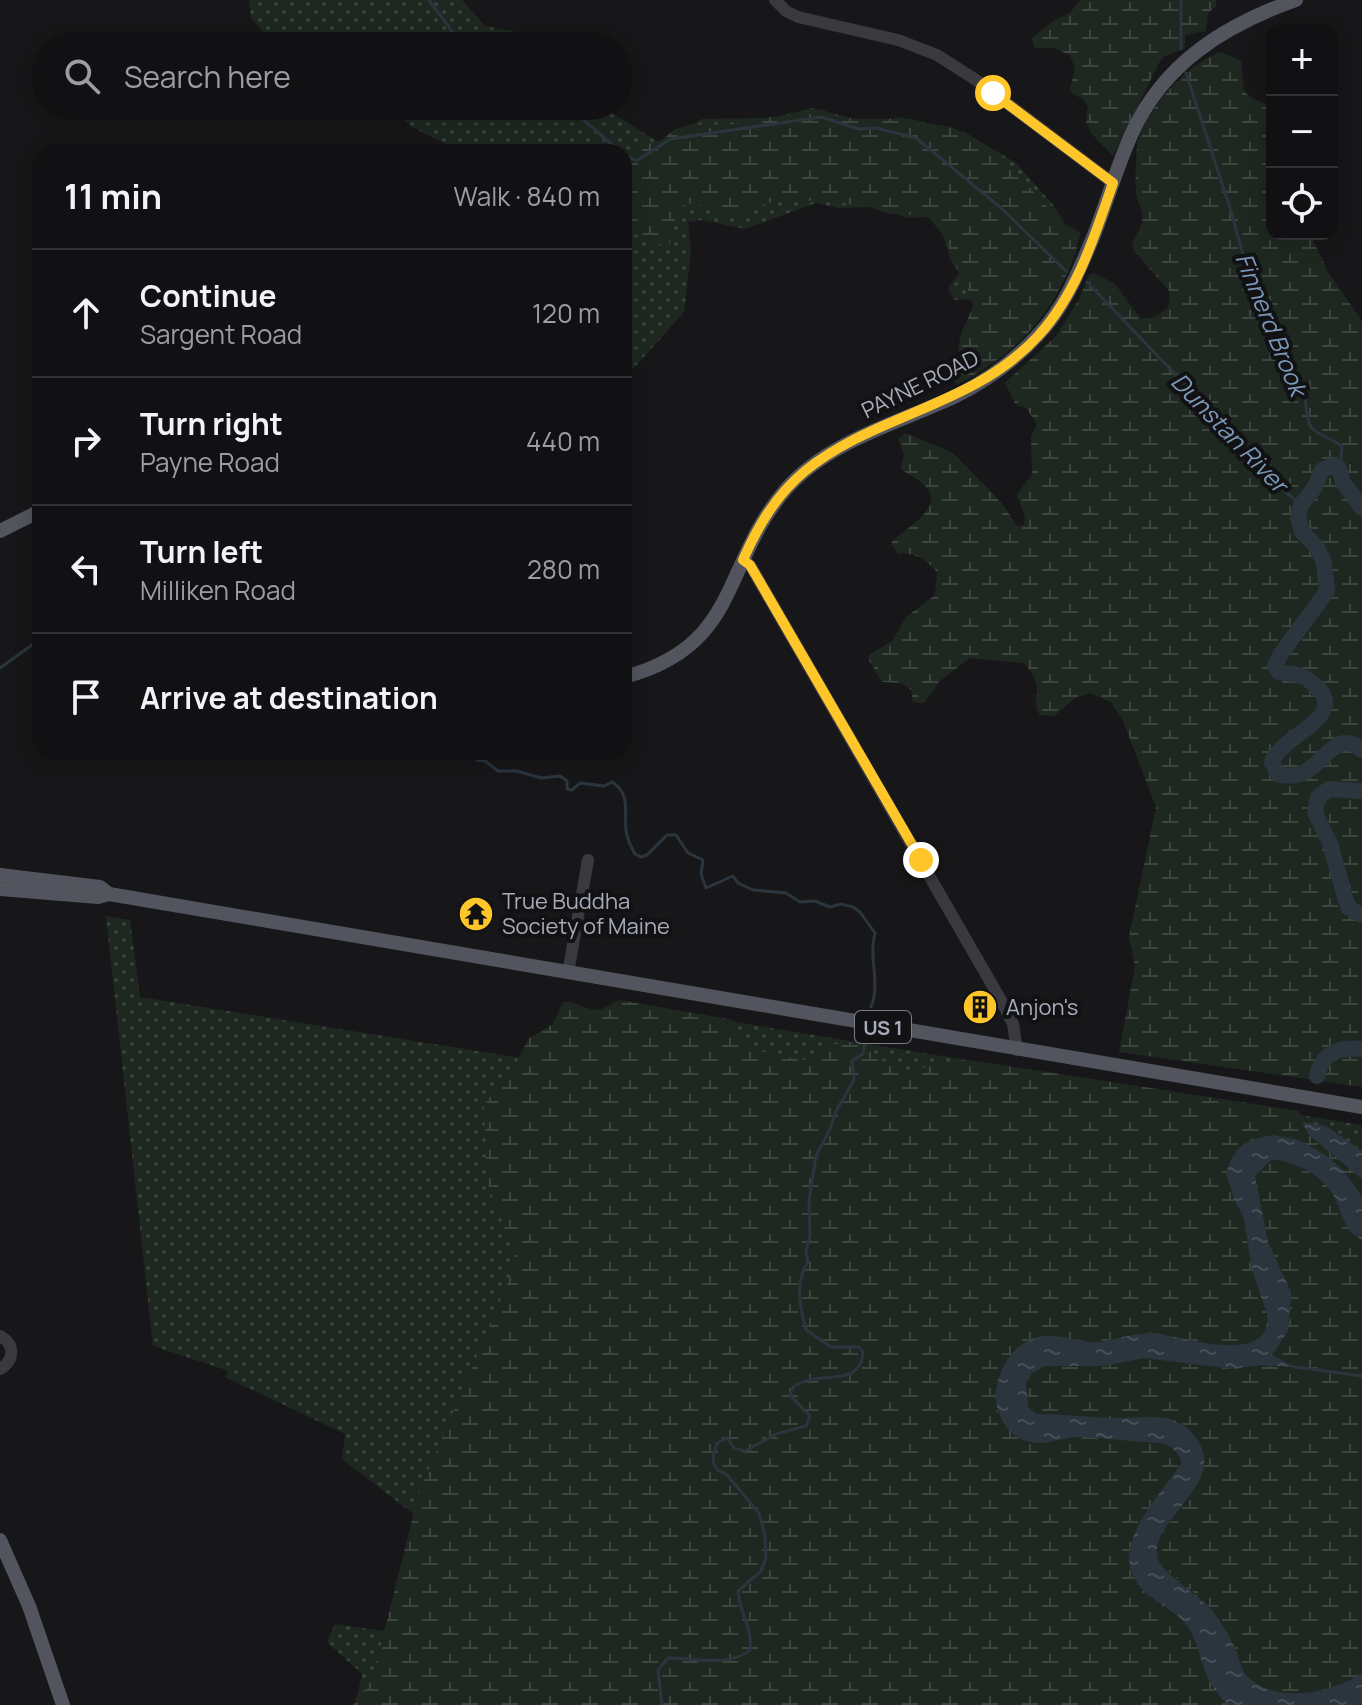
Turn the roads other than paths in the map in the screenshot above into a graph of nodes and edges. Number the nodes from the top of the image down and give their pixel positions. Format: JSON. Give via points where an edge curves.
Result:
{"nodes":[{"id":1,"x":775,"y":0,"type":"edge"},
{"id":2,"x":1296,"y":0,"type":"edge"},
{"id":3,"x":1113,"y":183,"type":"junction"},
{"id":4,"x":32,"y":515,"type":"edge"},
{"id":5,"x":0,"y":531,"type":"edge"},
{"id":6,"x":743,"y":560,"type":"junction"},
{"id":7,"x":632,"y":674,"type":"edge"},
{"id":8,"x":588,"y":860,"type":"dead end"},
{"id":9,"x":0,"y":875,"type":"edge"},
{"id":10,"x":0,"y":889,"type":"edge"},
{"id":11,"x":109,"y":894,"type":"junction"},
{"id":12,"x":568,"y":973,"type":"junction"},
{"id":13,"x":1017,"y":1050,"type":"junction"},
{"id":14,"x":1362,"y":1107,"type":"edge"},
{"id":15,"x":0,"y":1336,"type":"edge"},
{"id":16,"x":0,"y":1369,"type":"edge"},
{"id":17,"x":0,"y":1540,"type":"edge"},
{"id":18,"x":63,"y":1705,"type":"edge"}],
"edges":[{"from":1,"to":3,"type":"street","via":[[798,17],[898,40],[937,55]]},
{"from":2,"to":3,"type":"main road","name":"PAYNE ROAD","via":[[1225,30],[1172,73],[1135,126]]},
{"from":3,"to":6,"type":"main road","name":"PAYNE ROAD","via":[[1070,291],[1032,342],[966,391],[814,464],[778,499]]},
{"from":4,"to":5,"type":"main road"},
{"from":6,"to":7,"type":"main road","name":"PAYNE ROAD","via":[[718,615],[698,638],[668,660]]},
{"from":6,"to":13,"type":"street","via":[[801,649],[1002,1002]]},
{"from":8,"to":12,"type":"street"},
{"from":9,"to":11,"type":"main road","number":"US 1","via":[[100,887]]},
{"from":10,"to":11,"type":"main road","number":"US 1"},
{"from":11,"to":12,"type":"main road","number":"US 1"},
{"from":12,"to":13,"type":"main road","number":"US 1"},
{"from":13,"to":14,"type":"main road","number":"US 1"},
{"from":15,"to":16,"type":"street","via":[[12,1351]]},
{"from":17,"to":18,"type":"main road"}]}
